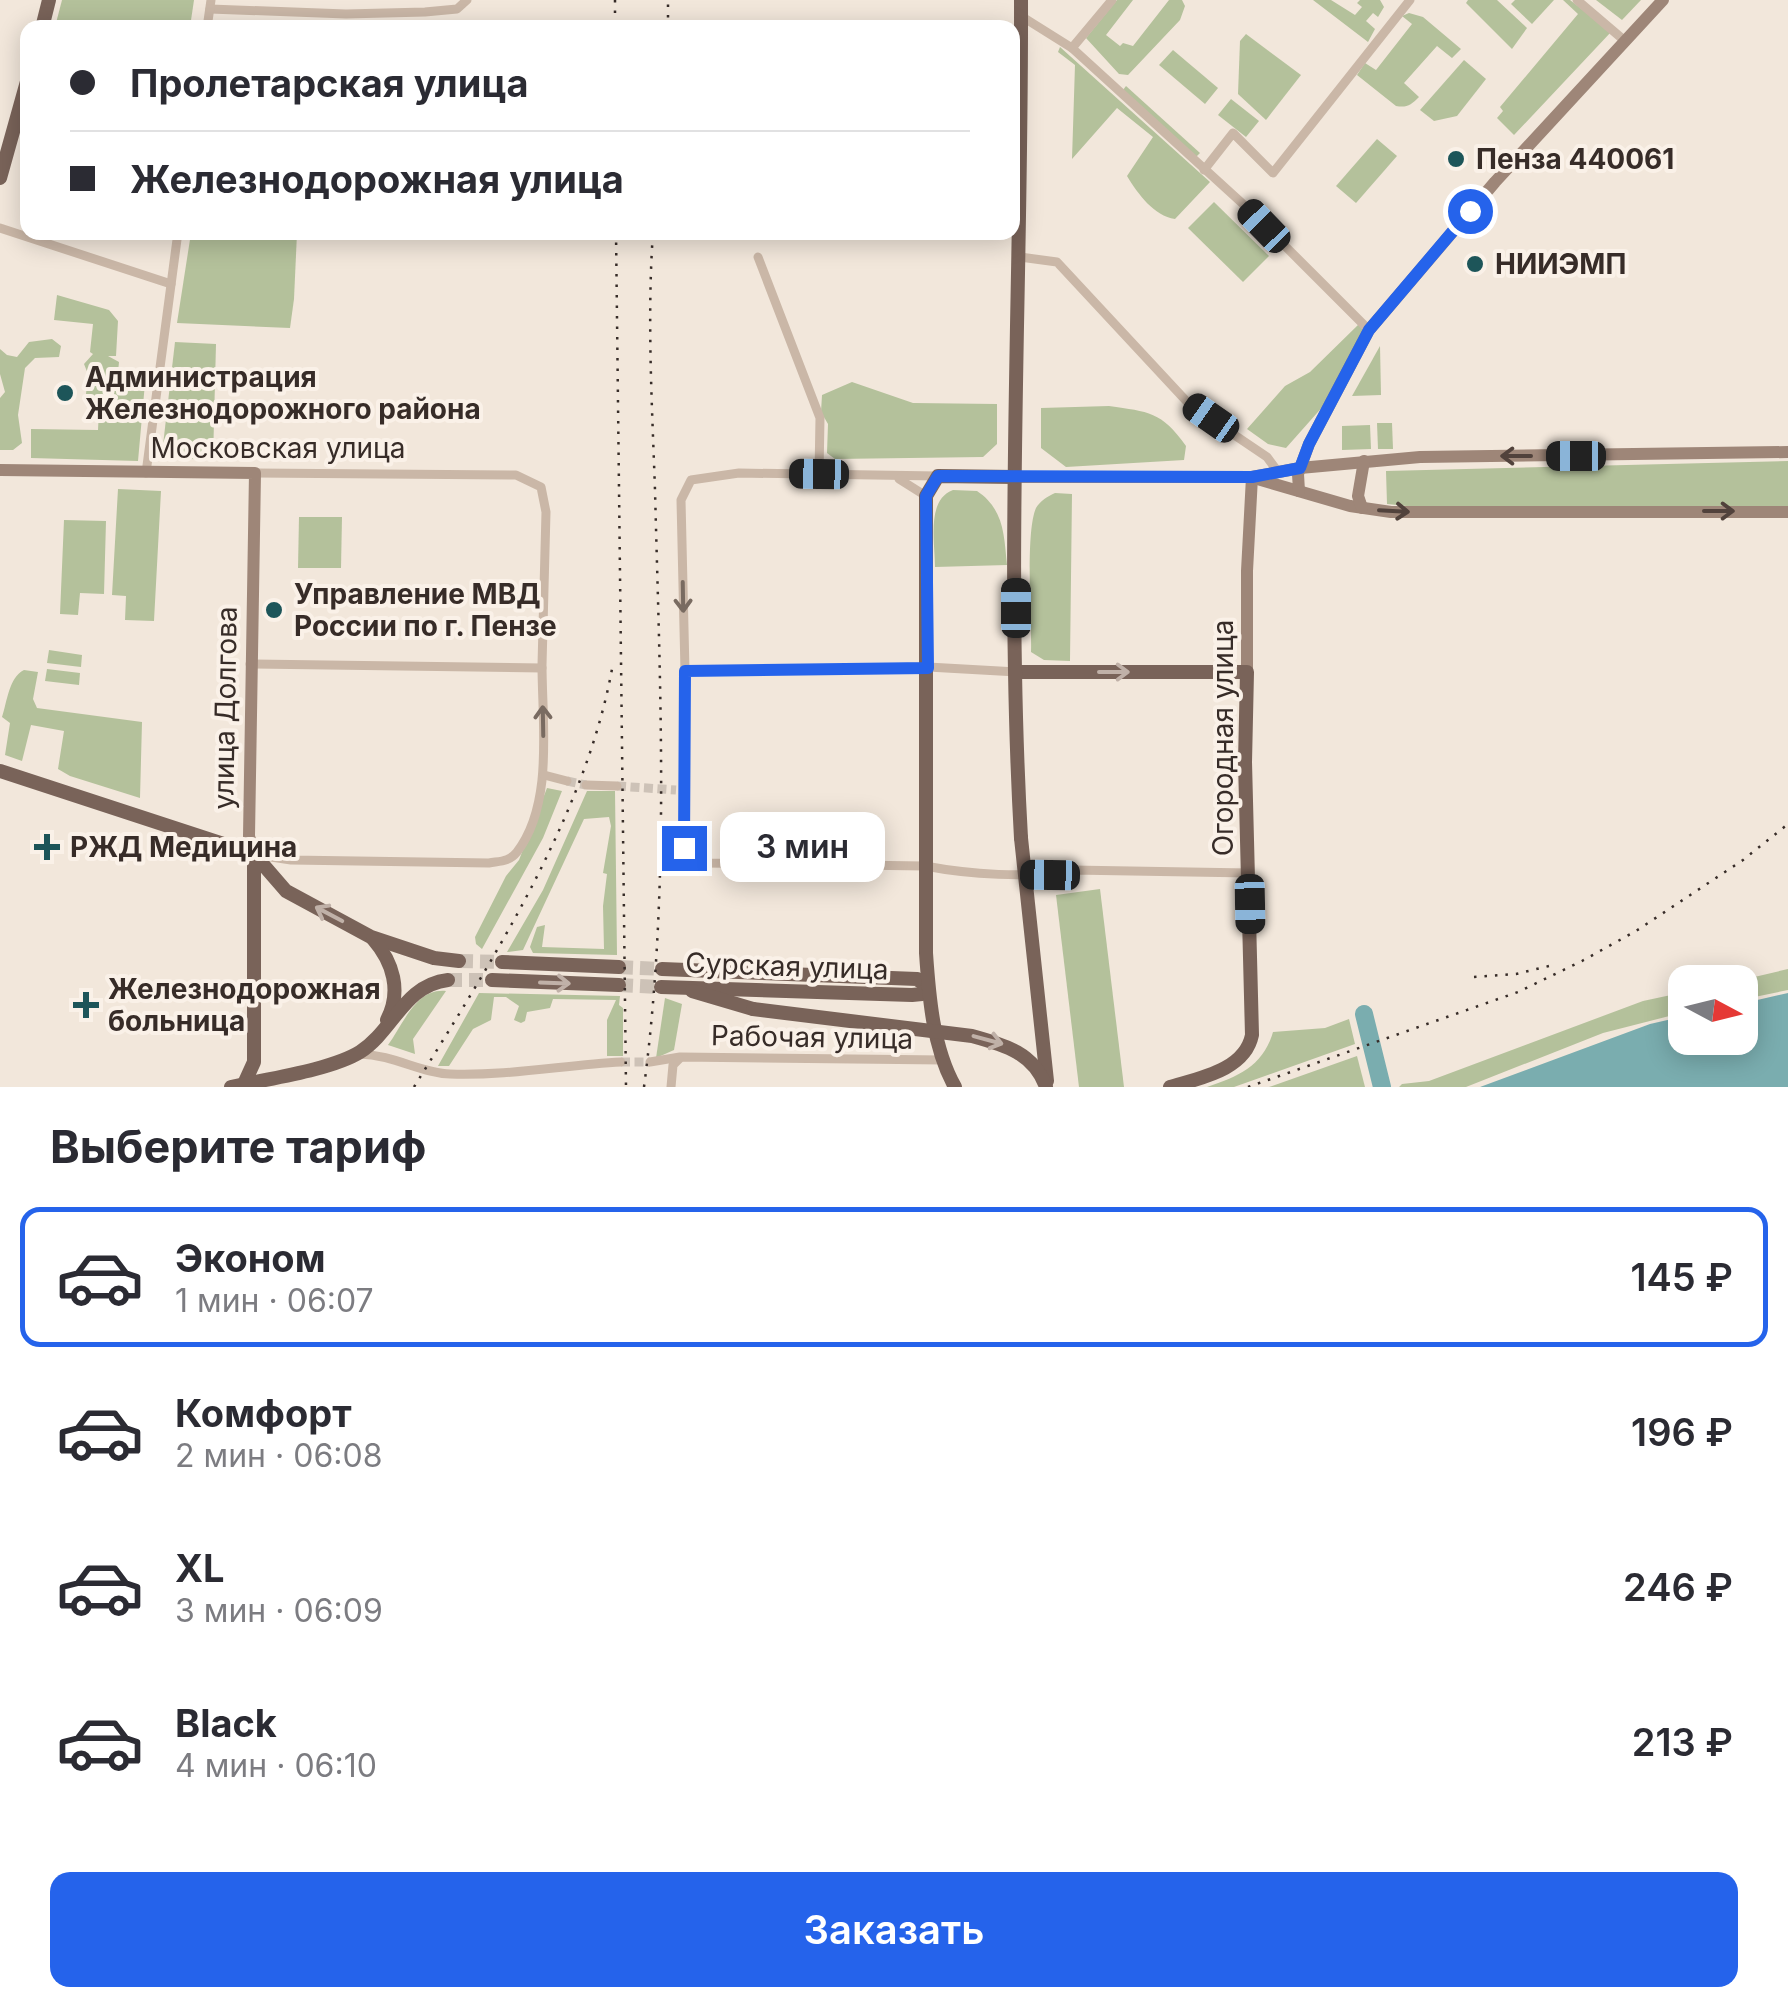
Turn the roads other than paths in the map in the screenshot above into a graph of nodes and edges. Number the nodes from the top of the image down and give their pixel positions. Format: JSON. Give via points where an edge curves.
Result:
{"nodes":[{"id":1,"x":467,"y":0,"type":"edge"},
{"id":2,"x":1112,"y":0,"type":"edge"},
{"id":3,"x":1410,"y":0,"type":"edge"},
{"id":4,"x":1576,"y":0,"type":"edge"},
{"id":5,"x":1663,"y":0,"type":"edge"},
{"id":6,"x":210,"y":5,"type":"edge"},
{"id":7,"x":1021,"y":8,"type":"edge"},
{"id":8,"x":1626,"y":41,"type":"junction"},
{"id":9,"x":1072,"y":48,"type":"junction"},
{"id":10,"x":20,"y":107,"type":"edge"},
{"id":11,"x":1204,"y":170,"type":"junction"},
{"id":12,"x":0,"y":178,"type":"edge"},
{"id":13,"x":36,"y":240,"type":"edge"},
{"id":14,"x":177,"y":240,"type":"edge"},
{"id":15,"x":758,"y":257,"type":"dead end"},
{"id":16,"x":1020,"y":257,"type":"junction"},
{"id":17,"x":170,"y":284,"type":"junction"},
{"id":18,"x":1369,"y":330,"type":"junction"},
{"id":19,"x":1788,"y":452,"type":"edge"},
{"id":20,"x":1364,"y":461,"type":"junction"},
{"id":21,"x":1300,"y":468,"type":"junction"},
{"id":22,"x":0,"y":470,"type":"edge"},
{"id":23,"x":1278,"y":472,"type":"junction"},
{"id":24,"x":146,"y":473,"type":"junction"},
{"id":25,"x":255,"y":474,"type":"junction"},
{"id":26,"x":819,"y":474,"type":"junction"},
{"id":27,"x":938,"y":476,"type":"junction"},
{"id":28,"x":891,"y":477,"type":"junction"},
{"id":29,"x":1015,"y":477,"type":"junction"},
{"id":30,"x":1252,"y":477,"type":"junction"},
{"id":31,"x":1300,"y":492,"type":"junction"},
{"id":32,"x":926,"y":496,"type":"junction"},
{"id":33,"x":1362,"y":508,"type":"junction"},
{"id":34,"x":1788,"y":512,"type":"edge"},
{"id":35,"x":250,"y":664,"type":"junction"},
{"id":36,"x":542,"y":668,"type":"junction"},
{"id":37,"x":928,"y":668,"type":"junction"},
{"id":38,"x":685,"y":671,"type":"junction"},
{"id":39,"x":1017,"y":672,"type":"junction"},
{"id":40,"x":1247,"y":672,"type":"junction"},
{"id":41,"x":0,"y":771,"type":"edge"},
{"id":42,"x":544,"y":775,"type":"junction"},
{"id":43,"x":567,"y":781,"type":"tunnel mouth"},
{"id":44,"x":586,"y":785,"type":"tunnel mouth"},
{"id":45,"x":617,"y":786,"type":"tunnel mouth"},
{"id":46,"x":254,"y":854,"type":"junction"},
{"id":47,"x":291,"y":860,"type":"junction"},
{"id":48,"x":925,"y":866,"type":"junction"},
{"id":49,"x":1249,"y":873,"type":"junction"},
{"id":50,"x":283,"y":887,"type":"junction"},
{"id":51,"x":254,"y":912,"type":"junction"},
{"id":52,"x":372,"y":937,"type":"junction"},
{"id":53,"x":926,"y":953,"type":"junction"},
{"id":54,"x":459,"y":961,"type":"tunnel mouth"},
{"id":55,"x":502,"y":962,"type":"tunnel mouth"},
{"id":56,"x":619,"y":967,"type":"tunnel mouth"},
{"id":57,"x":662,"y":969,"type":"tunnel mouth"},
{"id":58,"x":897,"y":978,"type":"junction"},
{"id":59,"x":448,"y":980,"type":"tunnel mouth"},
{"id":60,"x":492,"y":980,"type":"tunnel mouth"},
{"id":61,"x":618,"y":985,"type":"tunnel mouth"},
{"id":62,"x":928,"y":986,"type":"junction"},
{"id":63,"x":661,"y":987,"type":"tunnel mouth"},
{"id":64,"x":682,"y":987,"type":"junction"},
{"id":65,"x":912,"y":996,"type":"junction"},
{"id":66,"x":932,"y":1008,"type":"junction"},
{"id":67,"x":382,"y":1030,"type":"junction"},
{"id":68,"x":356,"y":1054,"type":"junction"},
{"id":69,"x":680,"y":1057,"type":"junction"},
{"id":70,"x":943,"y":1060,"type":"junction"},
{"id":71,"x":254,"y":1062,"type":"junction"},
{"id":72,"x":621,"y":1062,"type":"tunnel mouth"},
{"id":73,"x":650,"y":1062,"type":"tunnel mouth"},
{"id":74,"x":274,"y":1077,"type":"junction"},
{"id":75,"x":238,"y":1086,"type":"edge"},
{"id":76,"x":672,"y":1087,"type":"edge"},
{"id":77,"x":956,"y":1087,"type":"edge"},
{"id":78,"x":1047,"y":1087,"type":"edge"},
{"id":79,"x":1170,"y":1087,"type":"edge"}],
"edges":[{"from":1,"to":6,"type":"street","via":[[457,10],[346,14]]},
{"from":2,"to":9,"type":"street"},
{"from":3,"to":11,"type":"street","via":[[1273,172],[1233,133]]},
{"from":4,"to":8,"type":"street"},
{"from":5,"to":8,"type":"main road"},
{"from":7,"to":9,"type":"street"},
{"from":7,"to":16,"type":"main road"},
{"from":8,"to":18,"type":"main road"},
{"from":9,"to":11,"type":"street"},
{"from":10,"to":12,"type":"main road"},
{"from":11,"to":18,"type":"street"},
{"from":13,"to":17,"type":"street"},
{"from":14,"to":17,"type":"street"},
{"from":15,"to":26,"type":"street","via":[[820,418]]},
{"from":16,"to":23,"type":"street","via":[[1057,262],[1190,404],[1267,457]]},
{"from":16,"to":29,"type":"main road"},
{"from":17,"to":24,"type":"street"},
{"from":18,"to":21,"type":"main road"},
{"from":19,"to":20,"type":"main road","one_way":true},
{"from":20,"to":21,"type":"main road"},
{"from":20,"to":33,"type":"main road"},
{"from":21,"to":23,"type":"main road"},
{"from":21,"to":31,"type":"main road"},
{"from":22,"to":24,"type":"main road","name":"Московская улица"},
{"from":23,"to":30,"type":"main road"},
{"from":24,"to":25,"type":"main road","name":"Московская улица"},
{"from":25,"to":35,"type":"main road","name":"улица Долгова"},
{"from":25,"to":36,"type":"street","name":"Московская улица","via":[[516,475],[541,487]]},
{"from":26,"to":28,"type":"street"},
{"from":26,"to":38,"type":"street","one_way":true,"via":[[691,480],[682,500]]},
{"from":27,"to":28,"type":"street"},
{"from":27,"to":29,"type":"main road"},
{"from":27,"to":32,"type":"main road"},
{"from":28,"to":32,"type":"street"},
{"from":29,"to":30,"type":"main road"},
{"from":29,"to":39,"type":"main road"},
{"from":30,"to":31,"type":"main road"},
{"from":30,"to":40,"type":"main road","name":"Огородная улица"},
{"from":31,"to":33,"type":"main road"},
{"from":32,"to":37,"type":"main road","name":"Сурская улица"},
{"from":33,"to":34,"type":"main road","one_way":true},
{"from":35,"to":36,"type":"street"},
{"from":35,"to":46,"type":"main road","name":"улица Долгова","via":[[248,836]]},
{"from":42,"to":36,"type":"street","one_way":true},
{"from":37,"to":38,"type":"street"},
{"from":37,"to":39,"type":"street"},
{"from":37,"to":48,"type":"main road","name":"Сурская улица"},
{"from":38,"to":48,"type":"street","via":[[682,836],[693,860]]},
{"from":39,"to":40,"type":"main road","one_way":true},
{"from":39,"to":78,"type":"main road","bridge":true,"via":[[1021,838]]},
{"from":40,"to":49,"type":"main road","name":"Огородная улица"},
{"from":41,"to":46,"type":"main road"},
{"from":42,"to":43,"type":"street"},
{"from":42,"to":47,"type":"street","via":[[537,808],[508,860]]},
{"from":44,"to":45,"type":"street"},
{"from":46,"to":47,"type":"street"},
{"from":46,"to":50,"type":"main road"},
{"from":46,"to":51,"type":"main road","name":"улица Долгова"},
{"from":47,"to":50,"type":"street","via":[[282,865]]},
{"from":48,"to":49,"type":"street","via":[[1050,875]]},
{"from":48,"to":53,"type":"main road","name":"Сурская улица"},
{"from":49,"to":79,"type":"main road","name":"Огородная улица","via":[[1250,1044],[1232,1065]]},
{"from":50,"to":51,"type":"main road","via":[[265,895]]},
{"from":52,"to":50,"type":"main road","one_way":true},
{"from":51,"to":71,"type":"main road","name":"улица Долгова"},
{"from":52,"to":54,"type":"main road"},
{"from":52,"to":67,"type":"main road","via":[[393,971],[392,1012]]},
{"from":53,"to":58,"type":"main road","name":"Сурская улица"},
{"from":53,"to":62,"type":"main road"},
{"from":55,"to":56,"type":"main road"},
{"from":57,"to":58,"type":"main road","name":"Сурская улица"},
{"from":58,"to":62,"type":"main road","name":"Сурская улица"},
{"from":59,"to":67,"type":"main road","via":[[422,988]]},
{"from":60,"to":61,"type":"main road","one_way":true},
{"from":62,"to":65,"type":"main road","name":"Сурская улица"},
{"from":62,"to":66,"type":"main road"},
{"from":63,"to":64,"type":"main road","name":"Сурская улица"},
{"from":64,"to":65,"type":"main road","name":"Сурская улица"},
{"from":64,"to":78,"type":"main road","one_way":true,"bridge":true,"via":[[753,1009],[972,1036],[1025,1056]]},
{"from":65,"to":66,"type":"main road","name":"Сурская улица"},
{"from":66,"to":70,"type":"main road"},
{"from":67,"to":68,"type":"main road"},
{"from":68,"to":72,"type":"street","via":[[379,1054],[438,1073]]},
{"from":68,"to":74,"type":"main road"},
{"from":69,"to":70,"type":"street","name":"Рабочая улица"},
{"from":69,"to":73,"type":"street","name":"Рабочая улица"},
{"from":69,"to":76,"type":"street","via":[[672,1064]]},
{"from":70,"to":77,"type":"main road"},
{"from":71,"to":74,"type":"main road"},
{"from":71,"to":75,"type":"main road","name":"улица Долгова"},
{"from":74,"to":75,"type":"main road"}]}
